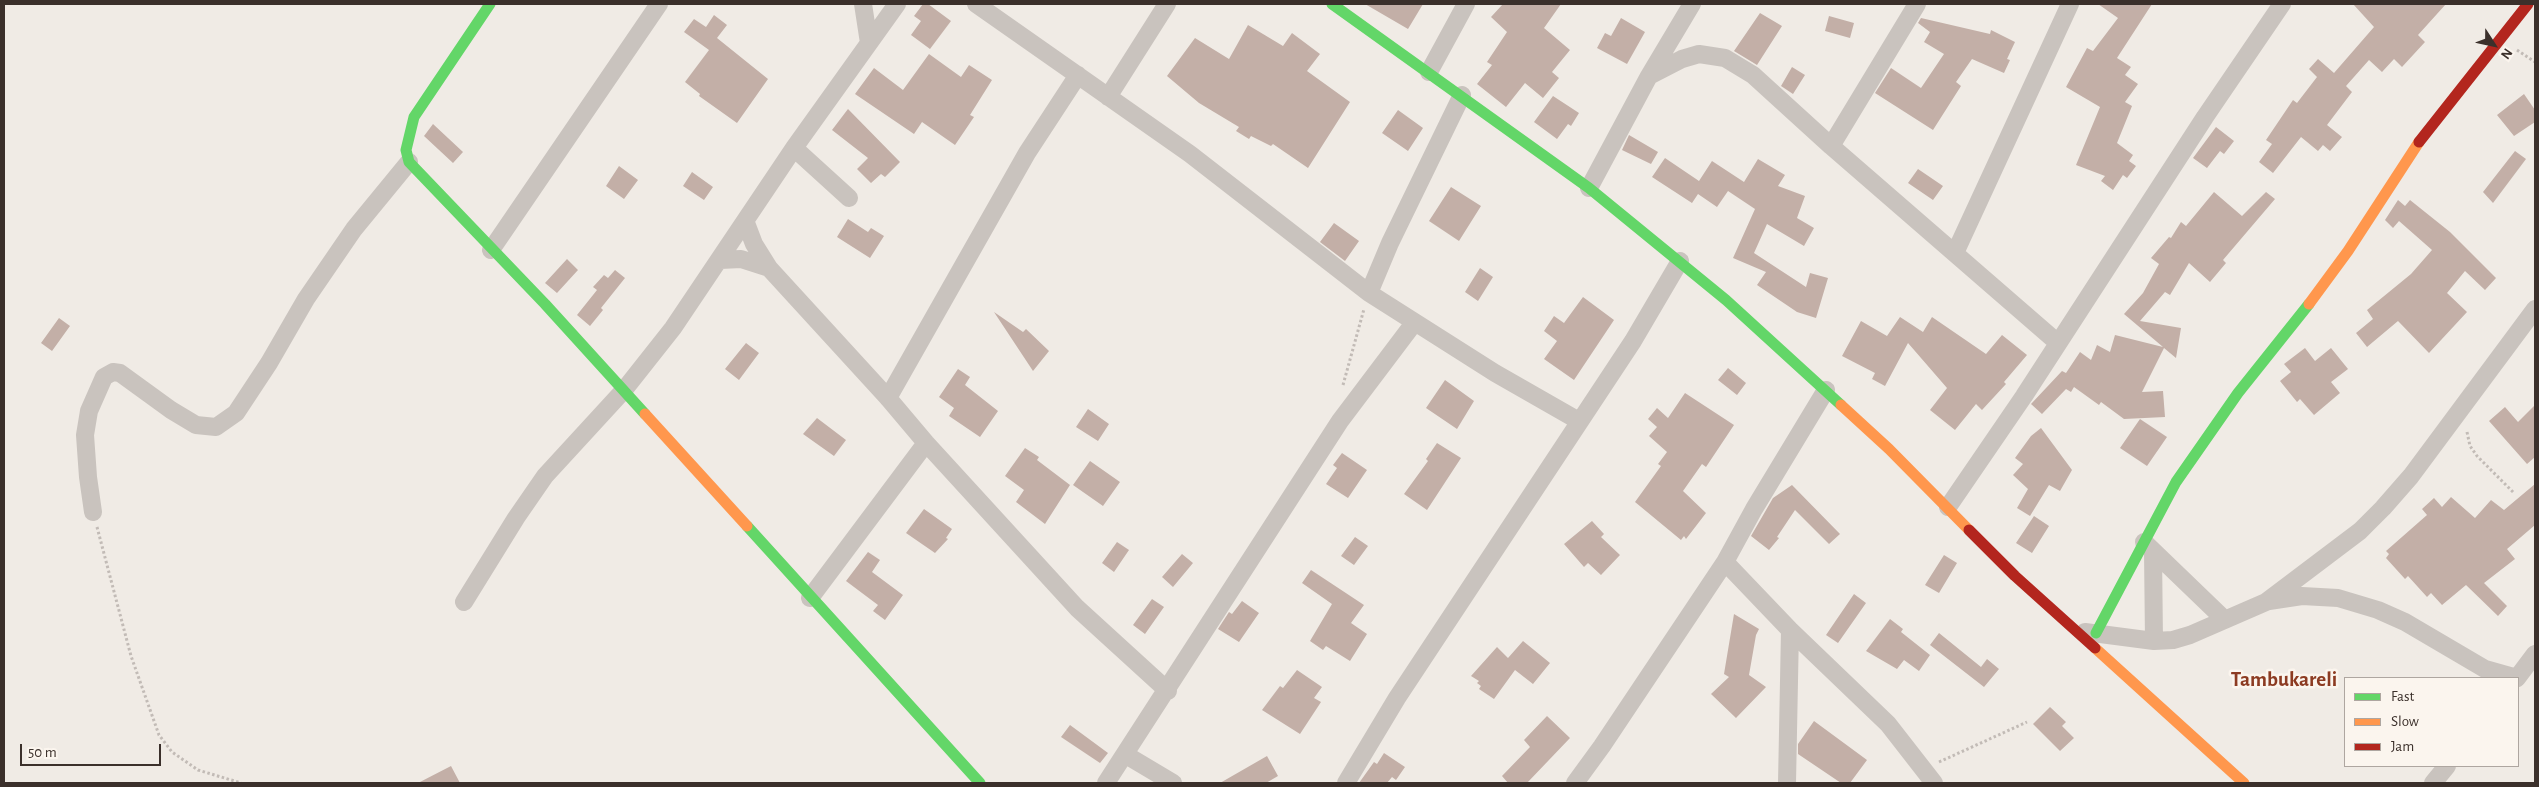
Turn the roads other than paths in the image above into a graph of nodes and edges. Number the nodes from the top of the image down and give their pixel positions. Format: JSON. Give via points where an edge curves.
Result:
{"nodes":[{"id":1,"x":490,"y":4,"type":"edge"},
{"id":2,"x":659,"y":4,"type":"edge"},
{"id":3,"x":863,"y":4,"type":"edge"},
{"id":4,"x":897,"y":4,"type":"edge"},
{"id":5,"x":976,"y":4,"type":"edge"},
{"id":6,"x":1167,"y":4,"type":"edge"},
{"id":7,"x":1332,"y":4,"type":"edge"},
{"id":8,"x":1466,"y":4,"type":"edge"},
{"id":9,"x":1692,"y":4,"type":"edge"},
{"id":10,"x":1917,"y":4,"type":"edge"},
{"id":11,"x":2070,"y":4,"type":"edge"},
{"id":12,"x":2282,"y":4,"type":"edge"},
{"id":13,"x":2528,"y":4,"type":"edge"},
{"id":14,"x":869,"y":43,"type":"junction"},
{"id":15,"x":1429,"y":72,"type":"junction"},
{"id":16,"x":1078,"y":75,"type":"junction"},
{"id":17,"x":1649,"y":76,"type":"junction"},
{"id":18,"x":1462,"y":95,"type":"junction"},
{"id":19,"x":1108,"y":97,"type":"junction"},
{"id":20,"x":1831,"y":146,"type":"junction"},
{"id":21,"x":794,"y":148,"type":"junction"},
{"id":22,"x":409,"y":162,"type":"junction"},
{"id":23,"x":1589,"y":188,"type":"junction"},
{"id":24,"x":849,"y":198,"type":"dead end"},
{"id":25,"x":746,"y":223,"type":"junction"},
{"id":26,"x":492,"y":250,"type":"junction"},
{"id":27,"x":1955,"y":253,"type":"junction"},
{"id":28,"x":720,"y":260,"type":"junction"},
{"id":29,"x":1680,"y":261,"type":"junction"},
{"id":30,"x":768,"y":268,"type":"junction"},
{"id":31,"x":1369,"y":293,"type":"junction"},
{"id":32,"x":2535,"y":310,"type":"edge"},
{"id":33,"x":1414,"y":323,"type":"junction"},
{"id":34,"x":2058,"y":343,"type":"junction"},
{"id":35,"x":624,"y":390,"type":"junction"},
{"id":36,"x":1826,"y":390,"type":"junction"},
{"id":37,"x":888,"y":398,"type":"junction"},
{"id":38,"x":1579,"y":421,"type":"junction"},
{"id":39,"x":926,"y":444,"type":"junction"},
{"id":40,"x":1948,"y":507,"type":"junction"},
{"id":41,"x":93,"y":512,"type":"road end"},
{"id":42,"x":2149,"y":546,"type":"junction"},
{"id":43,"x":1725,"y":562,"type":"junction"},
{"id":44,"x":810,"y":598,"type":"junction"},
{"id":45,"x":464,"y":602,"type":"dead end"},
{"id":46,"x":2266,"y":602,"type":"junction"},
{"id":47,"x":2225,"y":620,"type":"junction"},
{"id":48,"x":1790,"y":630,"type":"junction"},
{"id":49,"x":2075,"y":631,"type":"junction"},
{"id":50,"x":2096,"y":633,"type":"junction"},
{"id":51,"x":2154,"y":642,"type":"junction"},
{"id":52,"x":2535,"y":654,"type":"edge"},
{"id":53,"x":2513,"y":677,"type":"edge"},
{"id":54,"x":2517,"y":677,"type":"edge"},
{"id":55,"x":1168,"y":690,"type":"junction"},
{"id":56,"x":1126,"y":755,"type":"junction"},
{"id":57,"x":2446,"y":767,"type":"edge"},
{"id":58,"x":980,"y":783,"type":"edge"},
{"id":59,"x":1106,"y":783,"type":"edge"},
{"id":60,"x":1173,"y":783,"type":"edge"},
{"id":61,"x":1346,"y":783,"type":"edge"},
{"id":62,"x":1575,"y":783,"type":"edge"},
{"id":63,"x":1787,"y":783,"type":"edge"},
{"id":64,"x":1934,"y":783,"type":"edge"},
{"id":65,"x":2244,"y":783,"type":"edge"},
{"id":66,"x":2433,"y":783,"type":"edge"}],
"edges":[{"from":1,"to":22,"type":"street","via":[[414,116],[406,150]]},
{"from":2,"to":26,"type":"street"},
{"from":3,"to":14,"type":"street"},
{"from":4,"to":14,"type":"street"},
{"from":5,"to":16,"type":"street"},
{"from":6,"to":19,"type":"street"},
{"from":7,"to":15,"type":"street"},
{"from":8,"to":15,"type":"street"},
{"from":9,"to":17,"type":"street"},
{"from":10,"to":20,"type":"street"},
{"from":11,"to":27,"type":"street"},
{"from":12,"to":34,"type":"street","via":[[2204,117]]},
{"from":13,"to":42,"type":"street","via":[[2411,152],[2348,251],[2207,436],[2176,482]]},
{"from":14,"to":21,"type":"street"},
{"from":15,"to":18,"type":"street"},
{"from":16,"to":19,"type":"street"},
{"from":16,"to":37,"type":"street","via":[[1027,153]]},
{"from":17,"to":20,"type":"street","via":[[1699,54],[1726,58],[1753,76]]},
{"from":17,"to":23,"type":"street"},
{"from":18,"to":23,"type":"street"},
{"from":18,"to":31,"type":"street","via":[[1393,235]]},
{"from":19,"to":31,"type":"street","via":[[1190,154]]},
{"from":20,"to":27,"type":"street"},
{"from":21,"to":24,"type":"street"},
{"from":21,"to":25,"type":"street"},
{"from":22,"to":26,"type":"street"},
{"from":22,"to":41,"type":"street","via":[[354,229],[322,275],[236,414],[216,427],[196,425],[120,373],[113,372],[104,377],[89,411],[85,435]]},
{"from":23,"to":29,"type":"street"},
{"from":25,"to":28,"type":"street"},
{"from":25,"to":30,"type":"street"},
{"from":26,"to":35,"type":"street"},
{"from":27,"to":34,"type":"street"},
{"from":28,"to":30,"type":"street","via":[[741,259]]},
{"from":28,"to":35,"type":"street"},
{"from":29,"to":36,"type":"street"},
{"from":29,"to":38,"type":"street","via":[[1633,341]]},
{"from":30,"to":37,"type":"street"},
{"from":31,"to":33,"type":"street"},
{"from":32,"to":46,"type":"street","via":[[2411,476],[2383,508],[2360,531]]},
{"from":33,"to":38,"type":"street"},
{"from":33,"to":55,"type":"street","via":[[1340,421]]},
{"from":34,"to":40,"type":"street"},
{"from":35,"to":44,"type":"street"},
{"from":35,"to":45,"type":"street","via":[[546,476]]},
{"from":36,"to":40,"type":"street"},
{"from":36,"to":43,"type":"street"},
{"from":37,"to":39,"type":"street"},
{"from":38,"to":61,"type":"street","via":[[1397,698]]},
{"from":39,"to":44,"type":"street"},
{"from":39,"to":55,"type":"street","via":[[1077,608]]},
{"from":40,"to":49,"type":"street","via":[[2015,576]]},
{"from":42,"to":47,"type":"street"},
{"from":42,"to":50,"type":"street"},
{"from":42,"to":51,"type":"street"},
{"from":43,"to":48,"type":"street"},
{"from":43,"to":62,"type":"street"},
{"from":44,"to":58,"type":"street"},
{"from":46,"to":47,"type":"street"},
{"from":46,"to":53,"type":"street","via":[[2302,596],[2338,598],[2378,610],[2405,622],[2485,669]]},
{"from":47,"to":51,"type":"street","via":[[2190,635]]},
{"from":48,"to":63,"type":"street"},
{"from":48,"to":64,"type":"street","via":[[1888,724]]},
{"from":49,"to":50,"type":"street"},
{"from":49,"to":65,"type":"street"},
{"from":50,"to":51,"type":"street"},
{"from":52,"to":54,"type":"street"},
{"from":55,"to":56,"type":"street"},
{"from":56,"to":59,"type":"street"},
{"from":56,"to":60,"type":"street"},
{"from":57,"to":66,"type":"street"}]}
